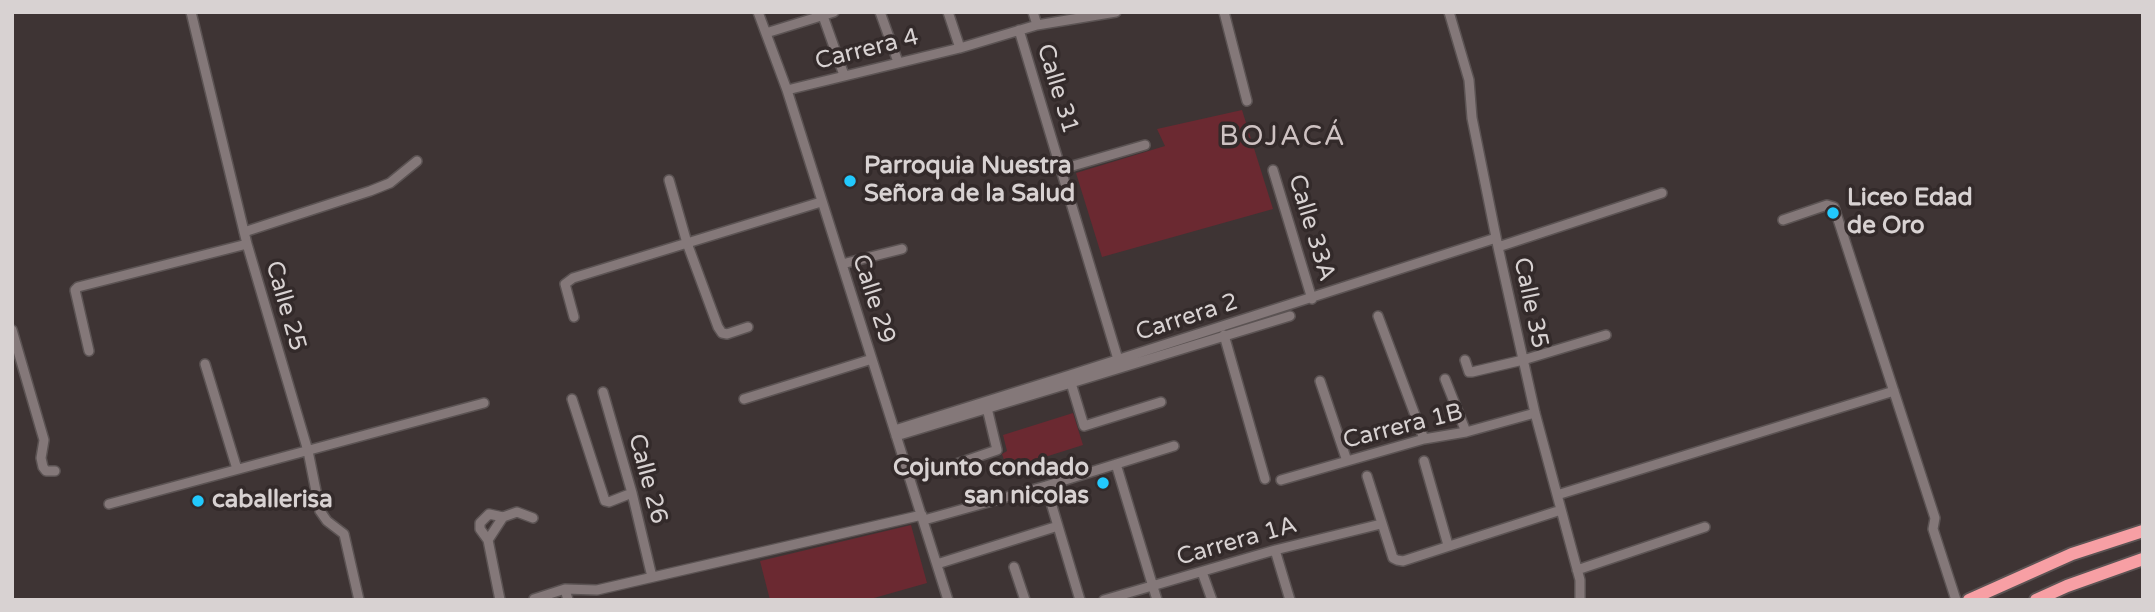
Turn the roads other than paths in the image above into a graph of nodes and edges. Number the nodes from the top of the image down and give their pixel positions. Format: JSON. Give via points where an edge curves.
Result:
{"nodes":[{"id":1,"x":191,"y":12,"type":"edge"},
{"id":2,"x":758,"y":12,"type":"edge"},
{"id":3,"x":834,"y":12,"type":"edge"},
{"id":4,"x":880,"y":12,"type":"edge"},
{"id":5,"x":948,"y":12,"type":"edge"},
{"id":6,"x":1033,"y":12,"type":"edge"},
{"id":7,"x":1116,"y":12,"type":"edge"},
{"id":8,"x":1224,"y":12,"type":"edge"},
{"id":9,"x":1449,"y":12,"type":"edge"},
{"id":10,"x":822,"y":16,"type":"junction"},
{"id":11,"x":1037,"y":25,"type":"junction"},
{"id":12,"x":1019,"y":30,"type":"junction"},
{"id":13,"x":766,"y":33,"type":"junction"},
{"id":14,"x":960,"y":48,"type":"junction"},
{"id":15,"x":898,"y":62,"type":"junction"},
{"id":16,"x":844,"y":75,"type":"junction"},
{"id":17,"x":787,"y":90,"type":"junction"},
{"id":18,"x":1247,"y":102,"type":"dead end"},
{"id":19,"x":1145,"y":145,"type":"dead end"},
{"id":20,"x":417,"y":161,"type":"dead end"},
{"id":21,"x":1062,"y":169,"type":"junction"},
{"id":22,"x":1273,"y":170,"type":"dead end"},
{"id":23,"x":669,"y":180,"type":"dead end"},
{"id":24,"x":1662,"y":193,"type":"dead end"},
{"id":25,"x":821,"y":202,"type":"junction"},
{"id":26,"x":1783,"y":220,"type":"dead end"},
{"id":27,"x":244,"y":232,"type":"junction"},
{"id":28,"x":1497,"y":242,"type":"junction"},
{"id":29,"x":687,"y":243,"type":"junction"},
{"id":30,"x":247,"y":244,"type":"junction"},
{"id":31,"x":902,"y":249,"type":"dead end"},
{"id":32,"x":842,"y":264,"type":"junction"},
{"id":33,"x":1312,"y":299,"type":"junction"},
{"id":34,"x":1290,"y":316,"type":"dead end"},
{"id":35,"x":1378,"y":316,"type":"dead end"},
{"id":36,"x":574,"y":317,"type":"dead end"},
{"id":37,"x":748,"y":327,"type":"dead end"},
{"id":38,"x":12,"y":330,"type":"edge"},
{"id":39,"x":1224,"y":335,"type":"junction"},
{"id":40,"x":1606,"y":335,"type":"dead end"},
{"id":41,"x":1187,"y":342,"type":"junction"},
{"id":42,"x":89,"y":351,"type":"dead end"},
{"id":43,"x":872,"y":359,"type":"junction"},
{"id":44,"x":1465,"y":360,"type":"dead end"},
{"id":45,"x":1522,"y":360,"type":"junction"},
{"id":46,"x":205,"y":364,"type":"dead end"},
{"id":47,"x":1119,"y":364,"type":"junction"},
{"id":48,"x":1070,"y":379,"type":"junction"},
{"id":49,"x":1445,"y":379,"type":"dead end"},
{"id":50,"x":1320,"y":381,"type":"dead end"},
{"id":51,"x":1894,"y":391,"type":"junction"},
{"id":52,"x":603,"y":392,"type":"dead end"},
{"id":53,"x":572,"y":399,"type":"dead end"},
{"id":54,"x":744,"y":399,"type":"dead end"},
{"id":55,"x":1161,"y":402,"type":"dead end"},
{"id":56,"x":484,"y":403,"type":"dead end"},
{"id":57,"x":987,"y":408,"type":"junction"},
{"id":58,"x":1535,"y":413,"type":"junction"},
{"id":59,"x":1466,"y":432,"type":"junction"},
{"id":60,"x":895,"y":433,"type":"junction"},
{"id":61,"x":1424,"y":439,"type":"junction"},
{"id":62,"x":1174,"y":446,"type":"dead end"},
{"id":63,"x":308,"y":452,"type":"junction"},
{"id":64,"x":1347,"y":461,"type":"junction"},
{"id":65,"x":1424,"y":461,"type":"dead end"},
{"id":66,"x":1116,"y":464,"type":"junction"},
{"id":67,"x":237,"y":469,"type":"junction"},
{"id":68,"x":55,"y":471,"type":"dead end"},
{"id":69,"x":933,"y":472,"type":"dead end"},
{"id":70,"x":1367,"y":476,"type":"dead end"},
{"id":71,"x":1265,"y":479,"type":"dead end"},
{"id":72,"x":1281,"y":480,"type":"dead end"},
{"id":73,"x":1046,"y":486,"type":"junction"},
{"id":74,"x":632,"y":493,"type":"junction"},
{"id":75,"x":1557,"y":495,"type":"junction"},
{"id":76,"x":109,"y":504,"type":"dead end"},
{"id":77,"x":1561,"y":510,"type":"junction"},
{"id":78,"x":503,"y":517,"type":"junction"},
{"id":79,"x":923,"y":517,"type":"junction"},
{"id":80,"x":533,"y":518,"type":"dead end"},
{"id":81,"x":1381,"y":524,"type":"junction"},
{"id":82,"x":1058,"y":526,"type":"junction"},
{"id":83,"x":1705,"y":527,"type":"dead end"},
{"id":84,"x":2143,"y":531,"type":"edge"},
{"id":85,"x":488,"y":540,"type":"junction"},
{"id":86,"x":1448,"y":545,"type":"junction"},
{"id":87,"x":1275,"y":550,"type":"junction"},
{"id":88,"x":2143,"y":559,"type":"edge"},
{"id":89,"x":937,"y":564,"type":"junction"},
{"id":90,"x":1014,"y":567,"type":"dead end"},
{"id":91,"x":1577,"y":570,"type":"junction"},
{"id":92,"x":1202,"y":572,"type":"junction"},
{"id":93,"x":652,"y":577,"type":"junction"},
{"id":94,"x":1153,"y":586,"type":"junction"},
{"id":95,"x":565,"y":589,"type":"junction"},
{"id":96,"x":598,"y":595,"type":"edge"},
{"id":97,"x":534,"y":599,"type":"edge"},
{"id":98,"x":359,"y":600,"type":"edge"},
{"id":99,"x":500,"y":600,"type":"edge"},
{"id":100,"x":568,"y":600,"type":"edge"},
{"id":101,"x":948,"y":600,"type":"edge"},
{"id":102,"x":1025,"y":600,"type":"edge"},
{"id":103,"x":1080,"y":600,"type":"edge"},
{"id":104,"x":1104,"y":600,"type":"edge"},
{"id":105,"x":1157,"y":600,"type":"edge"},
{"id":106,"x":1212,"y":600,"type":"edge"},
{"id":107,"x":1290,"y":600,"type":"edge"},
{"id":108,"x":1580,"y":600,"type":"edge"},
{"id":109,"x":1956,"y":600,"type":"edge"},
{"id":110,"x":1969,"y":600,"type":"edge"},
{"id":111,"x":2036,"y":600,"type":"edge"}],
"edges":[{"from":1,"to":27,"type":"street","name":"Calle 25"},
{"from":2,"to":13,"type":"street","name":"Calle 29"},
{"from":3,"to":10,"type":"street"},
{"from":4,"to":15,"type":"street"},
{"from":5,"to":14,"type":"street"},
{"from":6,"to":11,"type":"street"},
{"from":7,"to":11,"type":"street","name":"Carrera 4"},
{"from":8,"to":18,"type":"street"},
{"from":9,"to":28,"type":"street","name":"Calle 35","via":[[1469,80],[1472,118]]},
{"from":10,"to":13,"type":"street"},
{"from":10,"to":16,"type":"street"},
{"from":11,"to":12,"type":"street","name":"Carrera 4"},
{"from":12,"to":14,"type":"street","name":"Carrera 4"},
{"from":12,"to":21,"type":"street","name":"Calle 31"},
{"from":13,"to":17,"type":"street","name":"Calle 29"},
{"from":14,"to":15,"type":"street","name":"Carrera 4"},
{"from":15,"to":16,"type":"street","name":"Carrera 4"},
{"from":16,"to":17,"type":"street","name":"Carrera 4"},
{"from":17,"to":25,"type":"street","name":"Calle 29"},
{"from":19,"to":21,"type":"street"},
{"from":20,"to":27,"type":"street","via":[[390,183]]},
{"from":21,"to":47,"type":"street","name":"Calle 31"},
{"from":22,"to":33,"type":"street","name":"Calle 33A"},
{"from":23,"to":29,"type":"street"},
{"from":24,"to":28,"type":"street","name":"Carrera 2"},
{"from":25,"to":29,"type":"street"},
{"from":25,"to":32,"type":"street","name":"Calle 29"},
{"from":26,"to":51,"type":"street","via":[[1827,205],[1834,207]]},
{"from":27,"to":30,"type":"street","name":"Calle 25"},
{"from":28,"to":33,"type":"street","name":"Carrera 2"},
{"from":28,"to":45,"type":"street","name":"Calle 35"},
{"from":29,"to":36,"type":"street","via":[[573,278],[565,284]]},
{"from":29,"to":37,"type":"street","via":[[722,333]]},
{"from":30,"to":42,"type":"street","via":[[78,287]]},
{"from":30,"to":63,"type":"street","name":"Calle 25"},
{"from":31,"to":32,"type":"street"},
{"from":32,"to":43,"type":"street","name":"Calle 29"},
{"from":33,"to":41,"type":"street","name":"Carrera 2"},
{"from":34,"to":39,"type":"street"},
{"from":35,"to":61,"type":"street"},
{"from":38,"to":68,"type":"street","via":[[44,440],[43,467]]},
{"from":39,"to":41,"type":"street"},
{"from":39,"to":71,"type":"street"},
{"from":40,"to":45,"type":"street"},
{"from":41,"to":47,"type":"street","name":"Carrera 2"},
{"from":43,"to":54,"type":"street"},
{"from":43,"to":60,"type":"street","name":"Calle 29"},
{"from":44,"to":45,"type":"street","via":[[1470,372]]},
{"from":45,"to":58,"type":"street","name":"Calle 35"},
{"from":46,"to":67,"type":"street"},
{"from":47,"to":48,"type":"street","name":"Carrera 2"},
{"from":48,"to":55,"type":"street","via":[[1084,426]]},
{"from":48,"to":57,"type":"street"},
{"from":48,"to":60,"type":"street","via":[[1031,387]]},
{"from":49,"to":59,"type":"street"},
{"from":50,"to":64,"type":"street"},
{"from":51,"to":75,"type":"street"},
{"from":51,"to":109,"type":"street"},
{"from":52,"to":74,"type":"street","name":"Calle 26"},
{"from":53,"to":74,"type":"street","via":[[605,501]]},
{"from":56,"to":63,"type":"street"},
{"from":57,"to":60,"type":"street"},
{"from":57,"to":69,"type":"street","via":[[997,450]]},
{"from":58,"to":59,"type":"street","name":"Carrera 1B"},
{"from":58,"to":75,"type":"street","name":"Calle 35"},
{"from":59,"to":61,"type":"street","name":"Carrera 1B"},
{"from":60,"to":79,"type":"street","name":"Calle 29"},
{"from":61,"to":64,"type":"street","name":"Carrera 1B"},
{"from":62,"to":66,"type":"street"},
{"from":63,"to":67,"type":"street"},
{"from":63,"to":98,"type":"street","name":"Calle 25","via":[[320,511],[344,534]]},
{"from":64,"to":72,"type":"street","name":"Carrera 1B"},
{"from":65,"to":86,"type":"street"},
{"from":66,"to":73,"type":"street"},
{"from":66,"to":94,"type":"street"},
{"from":67,"to":76,"type":"street"},
{"from":70,"to":81,"type":"street"},
{"from":73,"to":79,"type":"street"},
{"from":73,"to":82,"type":"street"},
{"from":74,"to":93,"type":"street","name":"Calle 26"},
{"from":75,"to":77,"type":"street","name":"Calle 35"},
{"from":77,"to":86,"type":"street"},
{"from":77,"to":91,"type":"street","name":"Calle 35"},
{"from":78,"to":80,"type":"street","via":[[517,512]]},
{"from":78,"to":85,"type":"street"},
{"from":78,"to":85,"type":"street","via":[[492,513],[483,517],[480,529]]},
{"from":79,"to":89,"type":"street","name":"Calle 29"},
{"from":79,"to":93,"type":"street"},
{"from":81,"to":86,"type":"street","via":[[1397,560]]},
{"from":81,"to":87,"type":"street","name":"Carrera 1A"},
{"from":82,"to":89,"type":"street"},
{"from":82,"to":103,"type":"street"},
{"from":83,"to":91,"type":"street"},
{"from":84,"to":110,"type":"highway","via":[[2072,554]]},
{"from":85,"to":99,"type":"street"},
{"from":87,"to":92,"type":"street","name":"Carrera 1A"},
{"from":87,"to":107,"type":"street"},
{"from":88,"to":111,"type":"highway"},
{"from":89,"to":101,"type":"street","name":"Calle 29"},
{"from":90,"to":102,"type":"street"},
{"from":91,"to":108,"type":"street","name":"Calle 35"},
{"from":92,"to":94,"type":"street","name":"Carrera 1A"},
{"from":92,"to":106,"type":"street"},
{"from":93,"to":96,"type":"street"},
{"from":94,"to":104,"type":"street","name":"Carrera 1A"},
{"from":94,"to":105,"type":"street"},
{"from":95,"to":96,"type":"street"},
{"from":95,"to":97,"type":"street"},
{"from":95,"to":100,"type":"street"}]}
